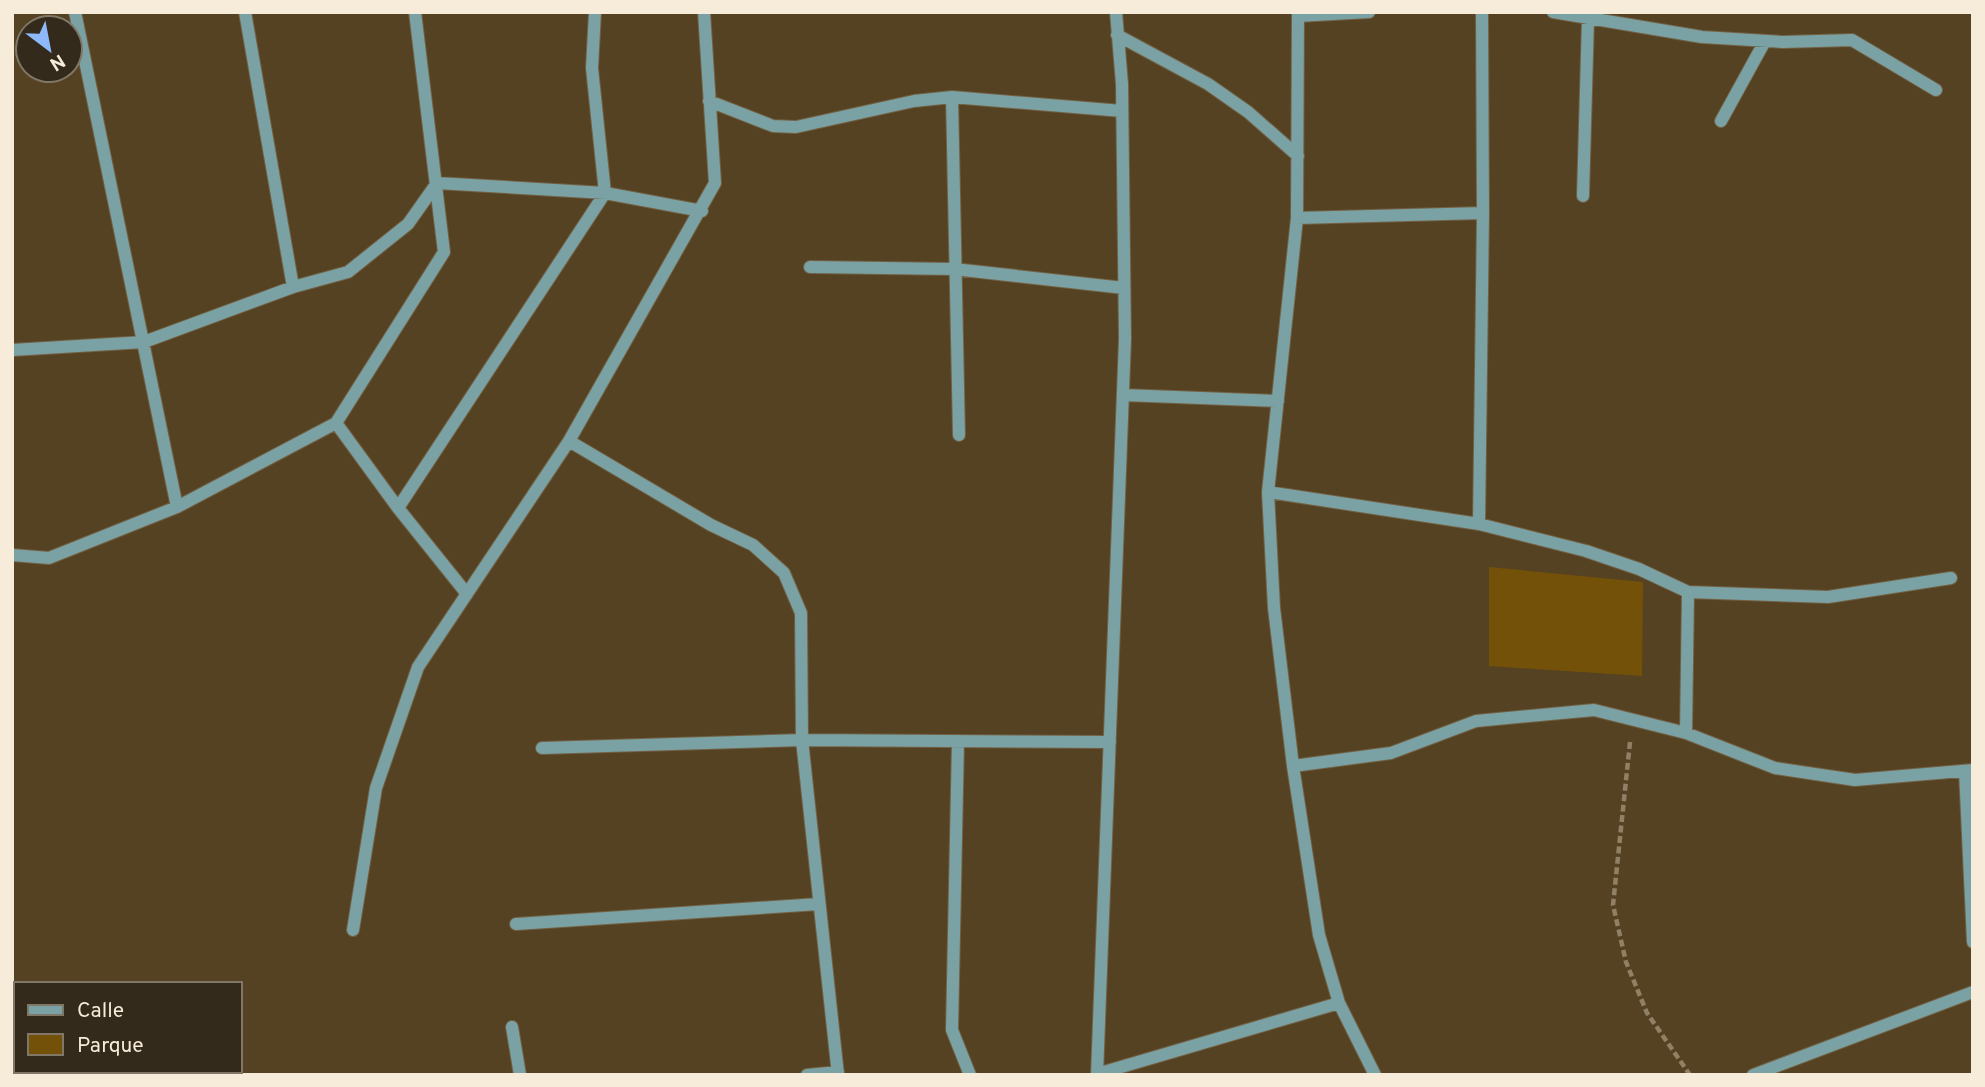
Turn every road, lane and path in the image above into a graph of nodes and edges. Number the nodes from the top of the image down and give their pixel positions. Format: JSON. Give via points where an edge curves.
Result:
{"nodes":[{"id":1,"x":75,"y":12,"type":"edge"},
{"id":2,"x":245,"y":12,"type":"edge"},
{"id":3,"x":415,"y":12,"type":"edge"},
{"id":4,"x":595,"y":12,"type":"edge"},
{"id":5,"x":704,"y":12,"type":"edge"},
{"id":6,"x":1116,"y":12,"type":"edge"},
{"id":7,"x":1369,"y":12,"type":"edge"},
{"id":8,"x":1482,"y":12,"type":"edge"},
{"id":9,"x":1553,"y":12,"type":"edge"},
{"id":10,"x":1298,"y":14,"type":"edge"},
{"id":11,"x":1588,"y":19,"type":"junction"},
{"id":12,"x":1632,"y":19,"type":"edge"},
{"id":13,"x":1118,"y":36,"type":"junction"},
{"id":14,"x":1765,"y":41,"type":"junction"},
{"id":15,"x":1936,"y":90,"type":"dead end"},
{"id":16,"x":952,"y":97,"type":"junction"},
{"id":17,"x":709,"y":100,"type":"junction"},
{"id":18,"x":1122,"y":111,"type":"junction"},
{"id":19,"x":1721,"y":121,"type":"dead end"},
{"id":20,"x":1298,"y":156,"type":"junction"},
{"id":21,"x":437,"y":184,"type":"junction"},
{"id":22,"x":605,"y":194,"type":"junction"},
{"id":23,"x":1583,"y":196,"type":"dead end"},
{"id":24,"x":702,"y":211,"type":"junction"},
{"id":25,"x":1483,"y":213,"type":"junction"},
{"id":26,"x":1297,"y":218,"type":"junction"},
{"id":27,"x":810,"y":267,"type":"dead end"},
{"id":28,"x":954,"y":269,"type":"junction"},
{"id":29,"x":293,"y":287,"type":"junction"},
{"id":30,"x":1124,"y":288,"type":"junction"},
{"id":31,"x":144,"y":342,"type":"junction"},
{"id":32,"x":12,"y":350,"type":"edge"},
{"id":33,"x":1123,"y":395,"type":"junction"},
{"id":34,"x":1278,"y":401,"type":"junction"},
{"id":35,"x":336,"y":423,"type":"junction"},
{"id":36,"x":959,"y":435,"type":"dead end"},
{"id":37,"x":569,"y":440,"type":"junction"},
{"id":38,"x":1268,"y":492,"type":"junction"},
{"id":39,"x":177,"y":507,"type":"junction"},
{"id":40,"x":398,"y":508,"type":"junction"},
{"id":41,"x":1479,"y":524,"type":"junction"},
{"id":42,"x":12,"y":555,"type":"edge"},
{"id":43,"x":1951,"y":578,"type":"dead end"},
{"id":44,"x":1688,"y":592,"type":"junction"},
{"id":45,"x":467,"y":594,"type":"junction"},
{"id":46,"x":1632,"y":720,"type":"junction"},
{"id":47,"x":1686,"y":733,"type":"junction"},
{"id":48,"x":802,"y":740,"type":"junction"},
{"id":49,"x":958,"y":741,"type":"junction"},
{"id":50,"x":1110,"y":742,"type":"junction"},
{"id":51,"x":542,"y":748,"type":"dead end"},
{"id":52,"x":1293,"y":765,"type":"junction"},
{"id":53,"x":1969,"y":770,"type":"edge"},
{"id":54,"x":819,"y":904,"type":"junction"},
{"id":55,"x":516,"y":924,"type":"dead end"},
{"id":56,"x":353,"y":930,"type":"dead end"},
{"id":57,"x":1973,"y":942,"type":"edge"},
{"id":58,"x":1973,"y":992,"type":"edge"},
{"id":59,"x":1339,"y":1003,"type":"junction"},
{"id":60,"x":512,"y":1027,"type":"dead end"},
{"id":61,"x":838,"y":1073,"type":"edge"},
{"id":62,"x":1097,"y":1074,"type":"edge"},
{"id":63,"x":520,"y":1075,"type":"edge"},
{"id":64,"x":807,"y":1075,"type":"edge"},
{"id":65,"x":970,"y":1075,"type":"edge"},
{"id":66,"x":1375,"y":1075,"type":"edge"},
{"id":67,"x":1690,"y":1075,"type":"edge"},
{"id":68,"x":1753,"y":1075,"type":"edge"}],
"edges":[{"from":1,"to":31,"type":"street"},
{"from":2,"to":29,"type":"street"},
{"from":3,"to":21,"type":"street"},
{"from":4,"to":22,"type":"street","via":[[592,68]]},
{"from":5,"to":17,"type":"street"},
{"from":6,"to":13,"type":"street"},
{"from":7,"to":10,"type":"street"},
{"from":8,"to":25,"type":"street"},
{"from":9,"to":11,"type":"street"},
{"from":10,"to":20,"type":"street"},
{"from":11,"to":12,"type":"street"},
{"from":11,"to":23,"type":"street"},
{"from":12,"to":14,"type":"street","via":[[1702,37]]},
{"from":13,"to":18,"type":"street"},
{"from":13,"to":20,"type":"street","via":[[1208,84]]},
{"from":14,"to":15,"type":"street","via":[[1852,40]]},
{"from":14,"to":19,"type":"street"},
{"from":16,"to":17,"type":"street","via":[[796,127],[773,126]]},
{"from":16,"to":18,"type":"street"},
{"from":16,"to":28,"type":"street"},
{"from":17,"to":24,"type":"street","via":[[715,183]]},
{"from":18,"to":30,"type":"street"},
{"from":20,"to":26,"type":"street"},
{"from":21,"to":22,"type":"street"},
{"from":21,"to":29,"type":"street","via":[[408,224],[348,272]]},
{"from":21,"to":35,"type":"street","via":[[444,252]]},
{"from":22,"to":24,"type":"street"},
{"from":22,"to":40,"type":"street"},
{"from":24,"to":37,"type":"street"},
{"from":25,"to":26,"type":"street"},
{"from":25,"to":41,"type":"street"},
{"from":26,"to":34,"type":"street"},
{"from":27,"to":28,"type":"street"},
{"from":28,"to":30,"type":"street"},
{"from":28,"to":36,"type":"street"},
{"from":29,"to":31,"type":"street"},
{"from":30,"to":33,"type":"street"},
{"from":31,"to":32,"type":"street"},
{"from":31,"to":39,"type":"street"},
{"from":33,"to":34,"type":"street"},
{"from":33,"to":50,"type":"street"},
{"from":34,"to":38,"type":"street"},
{"from":35,"to":39,"type":"street"},
{"from":35,"to":40,"type":"street"},
{"from":37,"to":45,"type":"street"},
{"from":37,"to":48,"type":"street","via":[[753,545],[784,573],[801,613]]},
{"from":38,"to":41,"type":"street"},
{"from":38,"to":52,"type":"street","via":[[1274,608]]},
{"from":39,"to":42,"type":"street","via":[[49,558]]},
{"from":40,"to":45,"type":"street"},
{"from":41,"to":44,"type":"street","via":[[1587,551]]},
{"from":43,"to":44,"type":"street","via":[[1828,597]]},
{"from":44,"to":47,"type":"street"},
{"from":45,"to":56,"type":"street","via":[[418,667],[376,788]]},
{"from":46,"to":47,"type":"street"},
{"from":46,"to":52,"type":"street","via":[[1594,710],[1476,721],[1391,753]]},
{"from":46,"to":67,"type":"path","via":[[1613,905],[1626,962],[1647,1013]]},
{"from":47,"to":53,"type":"street","via":[[1775,768],[1854,780]]},
{"from":48,"to":49,"type":"street"},
{"from":48,"to":51,"type":"street"},
{"from":48,"to":54,"type":"street"},
{"from":49,"to":50,"type":"street"},
{"from":49,"to":65,"type":"street","via":[[952,1030]]},
{"from":50,"to":62,"type":"street"},
{"from":52,"to":59,"type":"street","via":[[1319,935]]},
{"from":53,"to":57,"type":"street"},
{"from":54,"to":55,"type":"street"},
{"from":54,"to":61,"type":"street"},
{"from":58,"to":68,"type":"street"},
{"from":59,"to":62,"type":"street"},
{"from":59,"to":66,"type":"street"},
{"from":60,"to":63,"type":"street"},
{"from":61,"to":64,"type":"street"}]}
